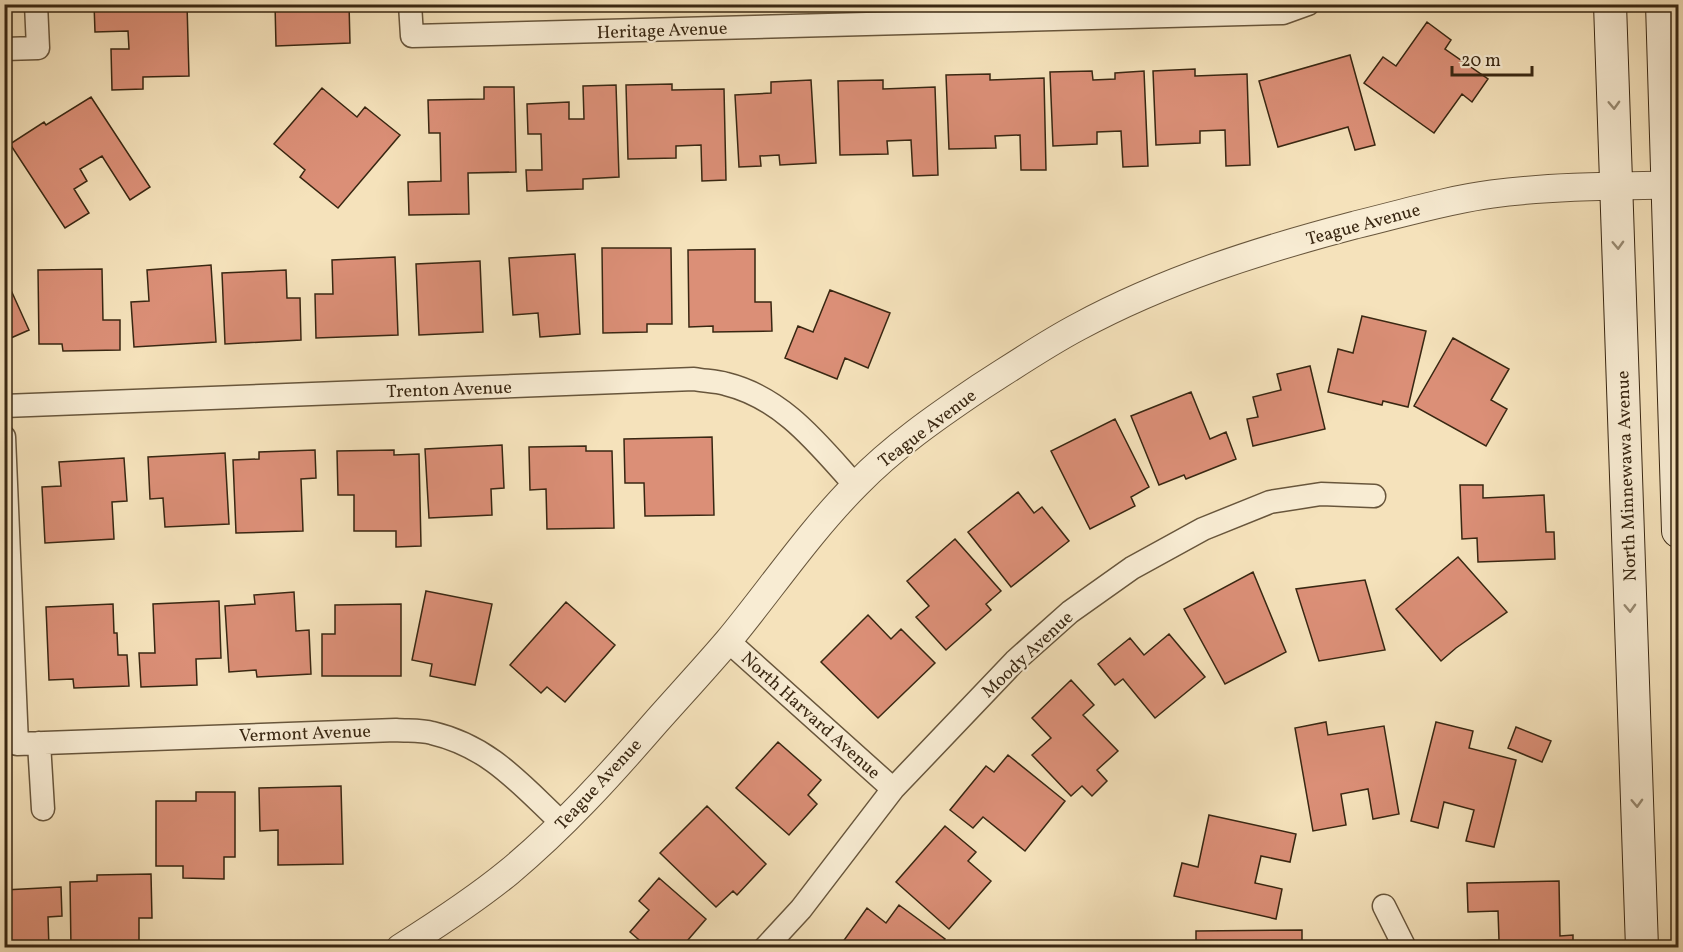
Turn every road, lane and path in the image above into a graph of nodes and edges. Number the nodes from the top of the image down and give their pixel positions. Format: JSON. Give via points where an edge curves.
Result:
{"nodes":[{"id":1,"x":36,"y":4,"type":"edge"},
{"id":2,"x":410,"y":4,"type":"edge"},
{"id":3,"x":1308,"y":4,"type":"edge"},
{"id":4,"x":1610,"y":4,"type":"edge"},
{"id":5,"x":1662,"y":4,"type":"edge"},
{"id":6,"x":4,"y":49,"type":"edge"},
{"id":7,"x":1673,"y":185,"type":"edge"},
{"id":8,"x":1616,"y":187,"type":"junction"},
{"id":9,"x":4,"y":406,"type":"edge"},
{"id":10,"x":4,"y":437,"type":"edge"},
{"id":11,"x":855,"y":486,"type":"junction"},
{"id":12,"x":1374,"y":496,"type":"dead end"},
{"id":13,"x":1678,"y":531,"type":"edge"},
{"id":14,"x":728,"y":641,"type":"junction"},
{"id":15,"x":39,"y":743,"type":"junction"},
{"id":16,"x":893,"y":789,"type":"junction"},
{"id":17,"x":43,"y":809,"type":"dead end"},
{"id":18,"x":563,"y":824,"type":"junction"},
{"id":19,"x":1384,"y":906,"type":"dead end"},
{"id":20,"x":400,"y":948,"type":"edge"},
{"id":21,"x":765,"y":948,"type":"edge"},
{"id":22,"x":1405,"y":948,"type":"edge"},
{"id":23,"x":1642,"y":948,"type":"edge"}],
"edges":[{"from":1,"to":6,"type":"street","via":[[38,48]]},
{"from":2,"to":3,"type":"street","name":"Heritage Avenue","via":[[411,36],[1283,14]]},
{"from":4,"to":8,"type":"main road","name":"North Minnewawa Avenue","one_way":true},
{"from":5,"to":7,"type":"main road"},
{"from":7,"to":8,"type":"street","name":"Teague Avenue"},
{"from":7,"to":13,"type":"main road"},
{"from":8,"to":11,"type":"street","name":"Teague Avenue","via":[[1493,194],[1445,202],[1250,255],[1159,289],[1077,327],[1019,362],[894,449]]},
{"from":8,"to":23,"type":"main road","name":"North Minnewawa Avenue","one_way":true},
{"from":9,"to":11,"type":"street","name":"Trenton Avenue","via":[[694,379],[755,394],[783,411]]},
{"from":10,"to":15,"type":"street","name":"Vermont Avenue","via":[[16,744]]},
{"from":11,"to":14,"type":"street","name":"Teague Avenue"},
{"from":12,"to":16,"type":"street","name":"Moody Avenue","via":[[1321,494],[1270,502],[1203,530],[1132,568],[1070,612],[1015,661]]},
{"from":14,"to":16,"type":"street","name":"North Harvard Avenue"},
{"from":14,"to":18,"type":"street","name":"Teague Avenue"},
{"from":15,"to":17,"type":"street"},
{"from":15,"to":18,"type":"street","name":"Vermont Avenue","via":[[396,730],[430,733],[478,749],[496,761]]},
{"from":16,"to":21,"type":"street","name":"Moody Avenue","via":[[801,909]]},
{"from":18,"to":20,"type":"street","name":"Teague Avenue","via":[[509,872]]},
{"from":19,"to":22,"type":"street"}]}
